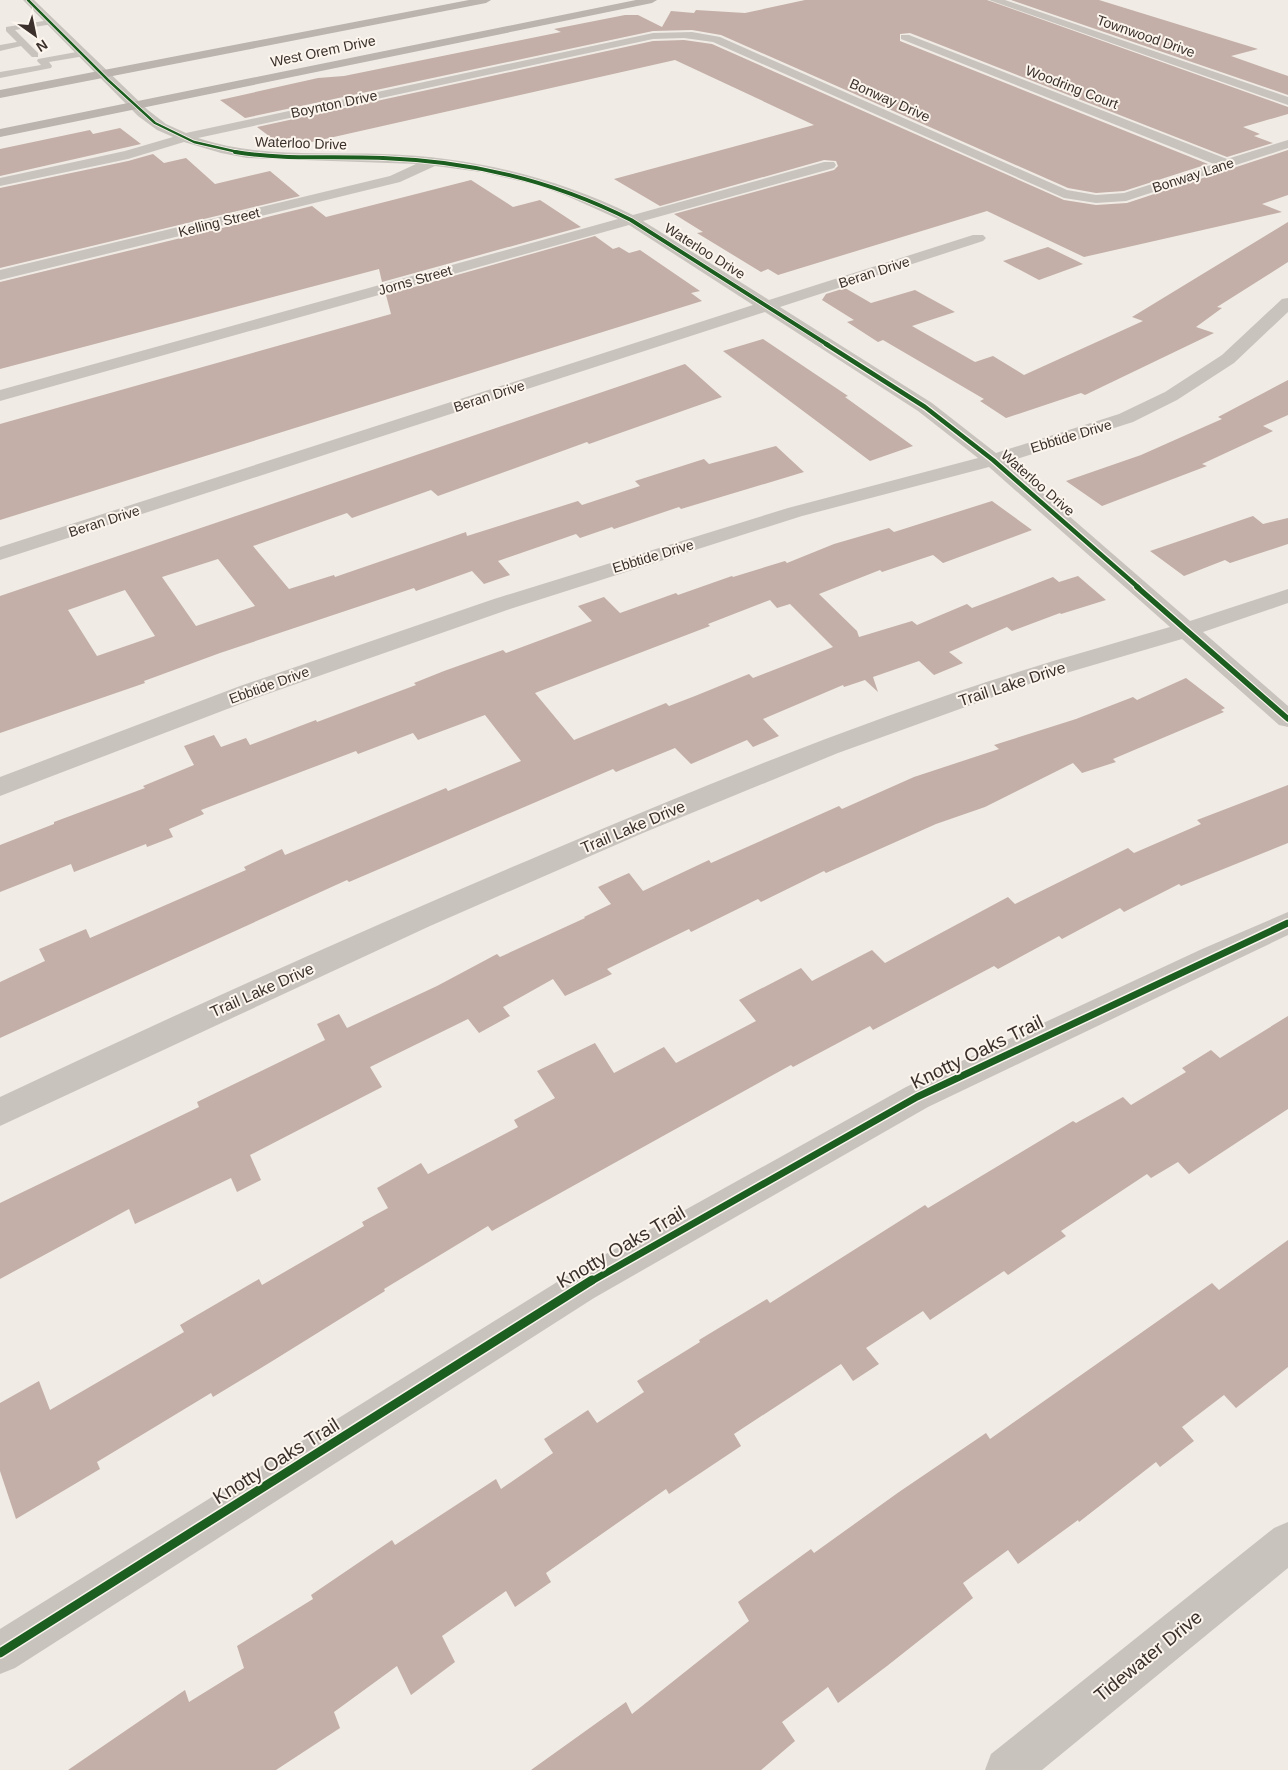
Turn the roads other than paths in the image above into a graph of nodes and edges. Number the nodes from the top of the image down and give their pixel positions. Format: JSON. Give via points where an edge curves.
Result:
{"nodes":[{"id":1,"x":28,"y":0,"type":"edge"},
{"id":2,"x":486,"y":0,"type":"edge"},
{"id":3,"x":994,"y":0,"type":"edge"},
{"id":4,"x":646,"y":1,"type":"edge"},
{"id":5,"x":2,"y":22,"type":"dead end"},
{"id":6,"x":50,"y":22,"type":"junction"},
{"id":7,"x":11,"y":31,"type":"junction"},
{"id":8,"x":670,"y":34,"type":"joint"},
{"id":9,"x":0,"y":35,"type":"edge"},
{"id":10,"x":905,"y":37,"type":"dead end"},
{"id":11,"x":24,"y":44,"type":"junction"},
{"id":12,"x":0,"y":48,"type":"edge"},
{"id":13,"x":82,"y":54,"type":"junction"},
{"id":14,"x":34,"y":57,"type":"junction"},
{"id":15,"x":0,"y":75,"type":"edge"},
{"id":16,"x":103,"y":75,"type":"junction"},
{"id":17,"x":0,"y":94,"type":"edge"},
{"id":18,"x":1288,"y":101,"type":"edge"},
{"id":19,"x":135,"y":105,"type":"junction"},
{"id":20,"x":0,"y":133,"type":"edge"},
{"id":21,"x":184,"y":138,"type":"junction"},
{"id":22,"x":1288,"y":144,"type":"edge"},
{"id":23,"x":435,"y":161,"type":"junction"},
{"id":24,"x":1228,"y":164,"type":"junction"},
{"id":25,"x":830,"y":166,"type":"dead end"},
{"id":26,"x":0,"y":182,"type":"edge"},
{"id":27,"x":1096,"y":199,"type":"joint"},
{"id":28,"x":631,"y":220,"type":"junction"},
{"id":29,"x":978,"y":238,"type":"dead end"},
{"id":30,"x":0,"y":275,"type":"edge"},
{"id":31,"x":1288,"y":303,"type":"edge"},
{"id":32,"x":769,"y":306,"type":"junction"},
{"id":33,"x":0,"y":396,"type":"edge"},
{"id":34,"x":993,"y":460,"type":"junction"},
{"id":35,"x":0,"y":554,"type":"edge"},
{"id":36,"x":1288,"y":596,"type":"edge"},
{"id":37,"x":1186,"y":630,"type":"junction"},
{"id":38,"x":1288,"y":719,"type":"edge"},
{"id":39,"x":0,"y":787,"type":"edge"},
{"id":40,"x":1288,"y":923,"type":"edge"},
{"id":41,"x":0,"y":1112,"type":"edge"},
{"id":42,"x":1288,"y":1542,"type":"edge"},
{"id":43,"x":0,"y":1652,"type":"edge"},
{"id":44,"x":1007,"y":1770,"type":"edge"}],
"edges":[{"from":1,"to":6,"type":"street","name":"Waterloo Drive"},
{"from":2,"to":16,"type":"main road","name":"West Orem Drive"},
{"from":3,"to":18,"type":"street","name":"Townwood Drive"},
{"from":4,"to":19,"type":"main road","name":"West Orem Drive"},
{"from":5,"to":7,"type":"lane"},
{"from":6,"to":7,"type":"lane"},
{"from":6,"to":13,"type":"street","name":"Waterloo Drive"},
{"from":7,"to":9,"type":"lane"},
{"from":7,"to":11,"type":"lane"},
{"from":8,"to":21,"type":"street","name":"Boynton Drive"},
{"from":8,"to":27,"type":"street","name":"Bonway Drive","via":[[696,34],[716,40],[1064,194]]},
{"from":10,"to":24,"type":"street","name":"Woodring Court"},
{"from":11,"to":12,"type":"lane"},
{"from":11,"to":14,"type":"lane"},
{"from":13,"to":14,"type":"lane"},
{"from":13,"to":16,"type":"street","name":"Waterloo Drive"},
{"from":14,"to":15,"type":"lane","via":[[48,66]]},
{"from":16,"to":17,"type":"main road","name":"West Orem Drive"},
{"from":16,"to":19,"type":"street","name":"Waterloo Drive"},
{"from":19,"to":20,"type":"main road","name":"West Orem Drive"},
{"from":19,"to":21,"type":"street","name":"Waterloo Drive","via":[[149,120]]},
{"from":21,"to":23,"type":"street","name":"Waterloo Drive","via":[[223,151],[262,156]]},
{"from":21,"to":26,"type":"street","name":"Boynton Drive","via":[[128,155]]},
{"from":22,"to":24,"type":"street","name":"Bonway Lane"},
{"from":23,"to":28,"type":"street","name":"Waterloo Drive","via":[[477,166],[549,184],[594,200]]},
{"from":23,"to":30,"type":"street","name":"Kelling Street","via":[[395,179]]},
{"from":24,"to":27,"type":"street","name":"Bonway Lane","via":[[1126,197]]},
{"from":25,"to":28,"type":"street","name":"Jorns Street"},
{"from":28,"to":32,"type":"street","name":"Waterloo Drive"},
{"from":28,"to":33,"type":"street","name":"Jorns Street"},
{"from":29,"to":32,"type":"street","name":"Beran Drive"},
{"from":31,"to":34,"type":"street","name":"Ebbtide Drive","via":[[1228,359],[1171,396],[1126,418]]},
{"from":32,"to":34,"type":"street","name":"Waterloo Drive","via":[[925,407]]},
{"from":32,"to":35,"type":"street","name":"Beran Drive"},
{"from":34,"to":37,"type":"street","name":"Waterloo Drive"},
{"from":34,"to":39,"type":"street","name":"Ebbtide Drive","via":[[795,512],[511,601],[248,692]]},
{"from":36,"to":37,"type":"street","name":"Trail Lake Drive"},
{"from":37,"to":38,"type":"street","name":"Waterloo Drive"},
{"from":37,"to":41,"type":"street","name":"Trail Lake Drive","via":[[1024,678],[811,754],[420,918]]},
{"from":40,"to":43,"type":"street","name":"Knotty Oaks Trail","via":[[917,1097],[591,1281]]},
{"from":42,"to":44,"type":"street","name":"Tidewater Drive"}]}
